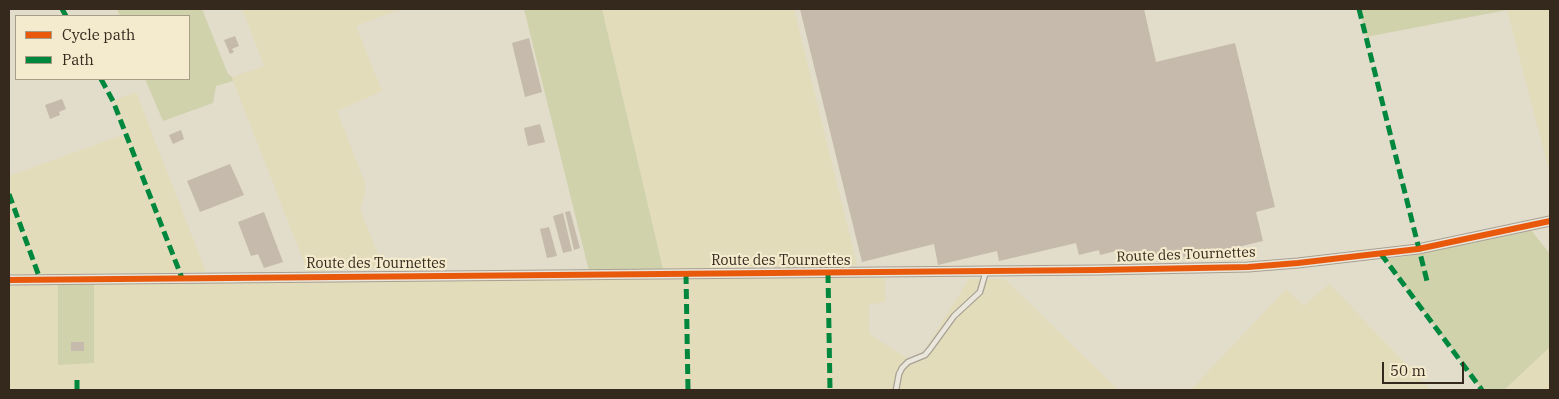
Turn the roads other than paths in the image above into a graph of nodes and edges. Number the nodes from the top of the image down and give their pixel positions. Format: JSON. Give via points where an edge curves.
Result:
{"nodes":[{"id":1,"x":1550,"y":221,"type":"edge"},
{"id":2,"x":986,"y":271,"type":"junction"},
{"id":3,"x":9,"y":280,"type":"edge"},
{"id":4,"x":896,"y":390,"type":"edge"}],
"edges":[{"from":1,"to":2,"type":"street","name":"Route des Tournettes","via":[[1418,248],[1298,263],[1174,269]]},
{"from":2,"to":3,"type":"street","name":"Route des Tournettes"},
{"from":2,"to":4,"type":"lane","via":[[980,292],[954,316],[930,350],[902,368]]}]}
